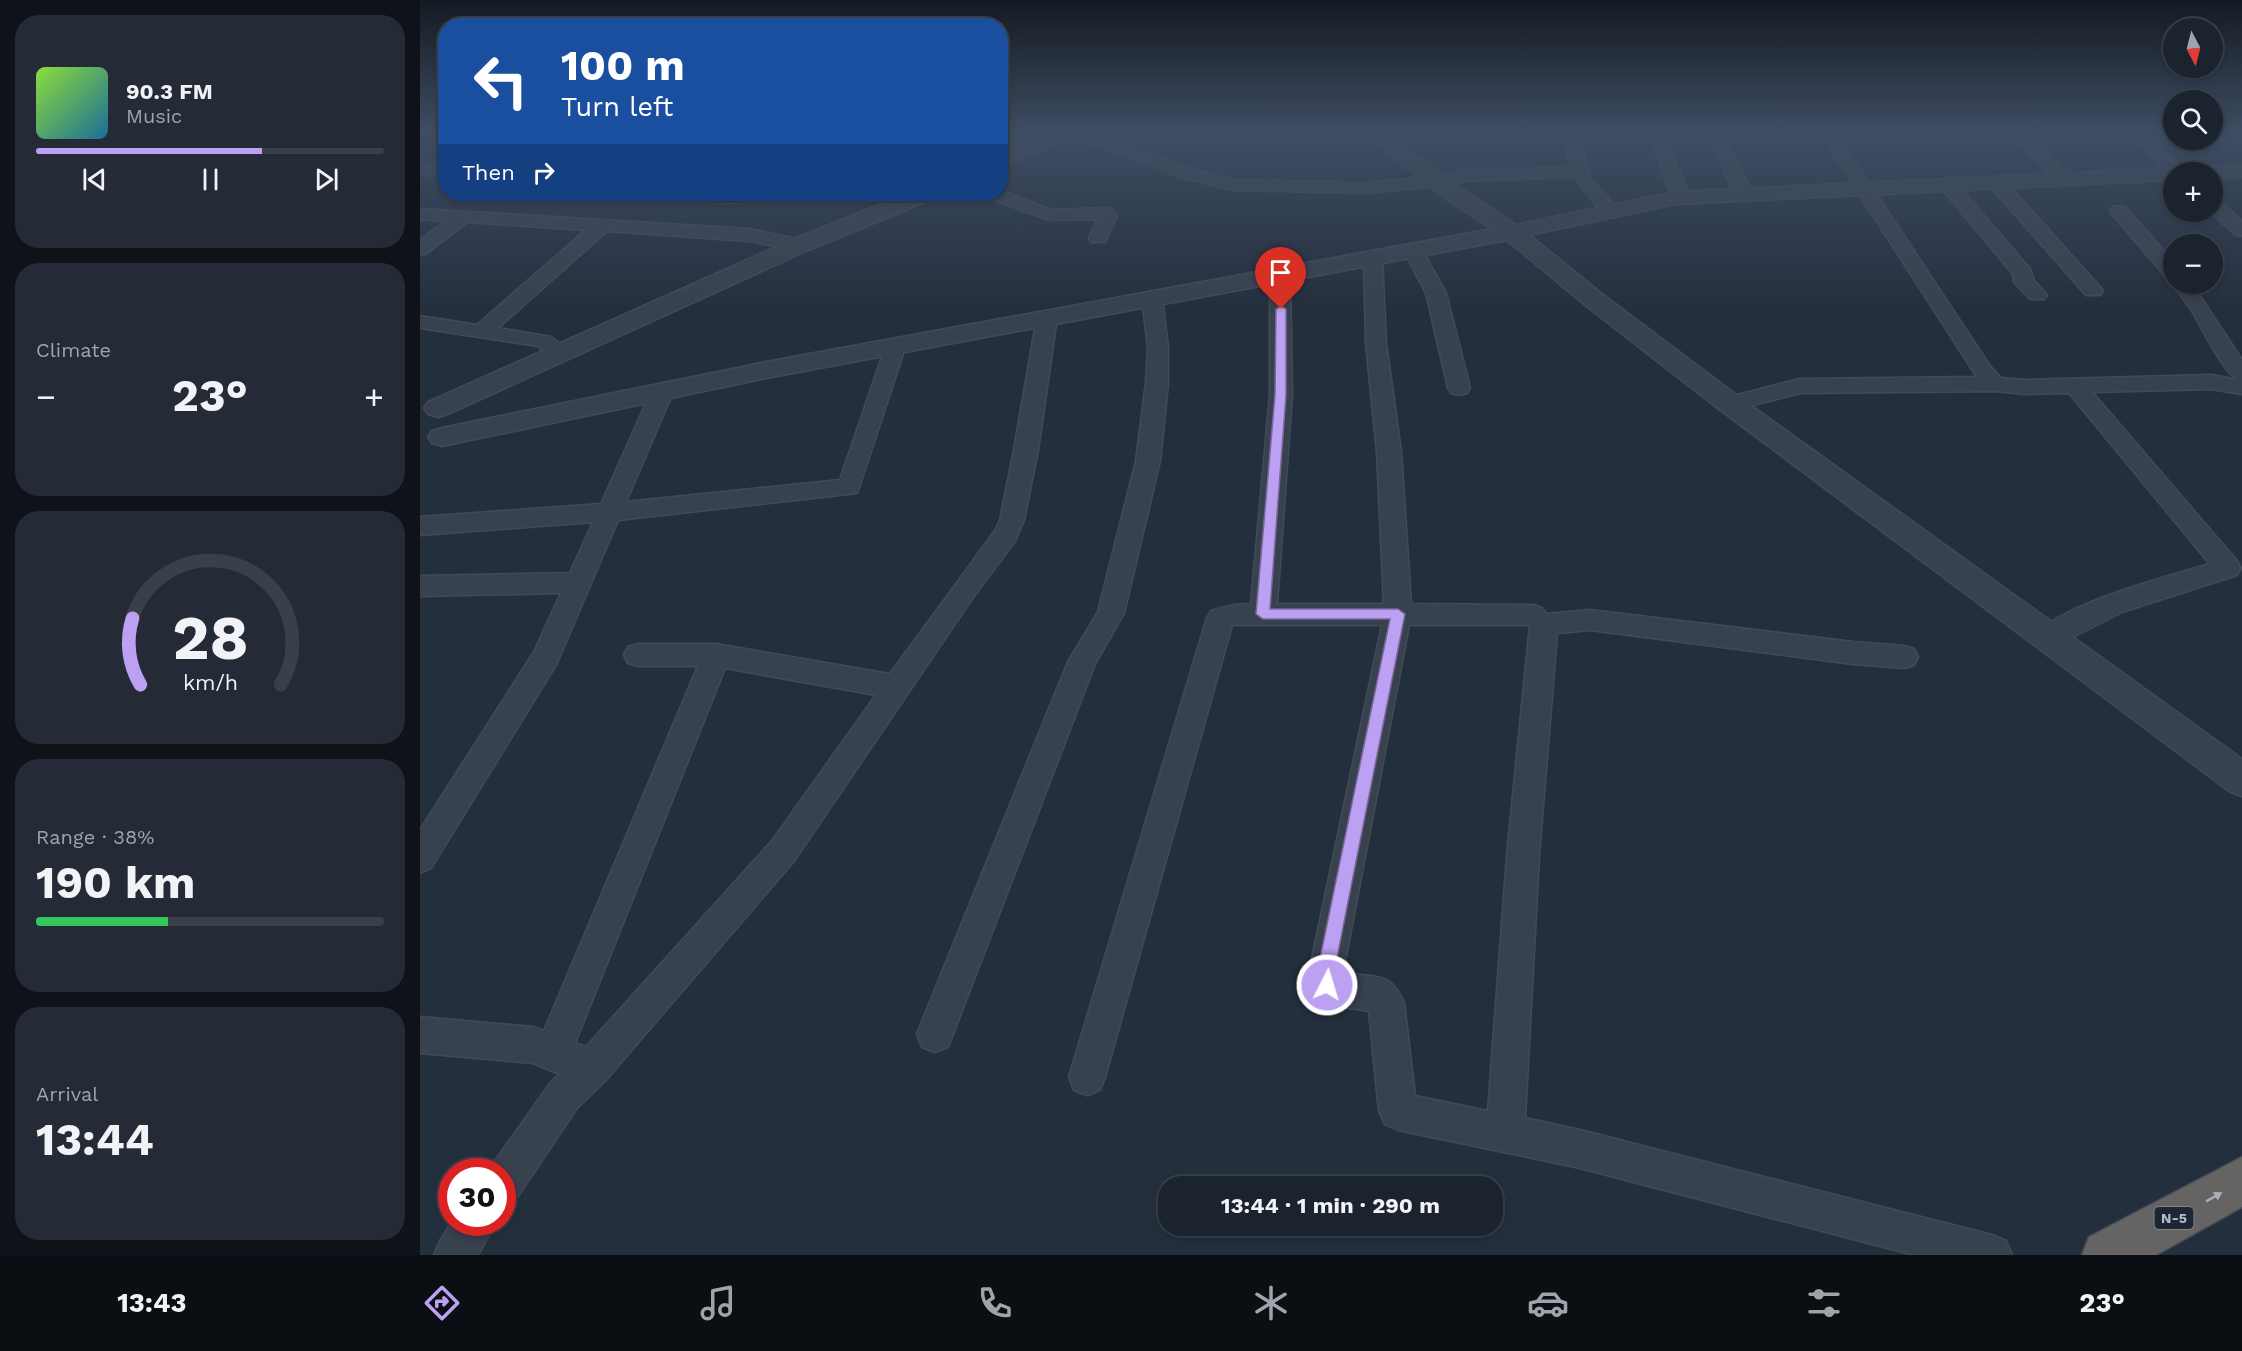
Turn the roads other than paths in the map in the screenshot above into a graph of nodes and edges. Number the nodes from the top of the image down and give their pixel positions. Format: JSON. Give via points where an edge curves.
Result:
{"nodes":[{"id":1,"x":1453,"y":192,"type":"edge"},
{"id":2,"x":1593,"y":192,"type":"edge"},
{"id":3,"x":1679,"y":192,"type":"edge"},
{"id":4,"x":1742,"y":192,"type":"edge"},
{"id":5,"x":1812,"y":192,"type":"edge"},
{"id":6,"x":1865,"y":192,"type":"edge"},
{"id":7,"x":1954,"y":192,"type":"edge"},
{"id":8,"x":2005,"y":192,"type":"edge"},
{"id":9,"x":1744,"y":195,"type":"junction"},
{"id":10,"x":1681,"y":198,"type":"junction"},
{"id":11,"x":1008,"y":199,"type":"edge"},
{"id":12,"x":441,"y":201,"type":"edge"},
{"id":13,"x":899,"y":201,"type":"edge"},
{"id":14,"x":2119,"y":211,"type":"dead end"},
{"id":15,"x":1611,"y":212,"type":"junction"},
{"id":16,"x":420,"y":214,"type":"edge"},
{"id":17,"x":2223,"y":214,"type":"edge"},
{"id":18,"x":464,"y":216,"type":"junction"},
{"id":19,"x":603,"y":225,"type":"junction"},
{"id":20,"x":2242,"y":231,"type":"edge"},
{"id":21,"x":1512,"y":232,"type":"junction"},
{"id":22,"x":1098,"y":237,"type":"dead end"},
{"id":23,"x":800,"y":245,"type":"junction"},
{"id":24,"x":420,"y":249,"type":"edge"},
{"id":25,"x":1413,"y":250,"type":"junction"},
{"id":26,"x":1373,"y":257,"type":"junction"},
{"id":27,"x":2163,"y":261,"type":"edge"},
{"id":28,"x":1280,"y":274,"type":"junction"},
{"id":29,"x":2093,"y":291,"type":"dead end"},
{"id":30,"x":2191,"y":294,"type":"edge"},
{"id":31,"x":2037,"y":295,"type":"dead end"},
{"id":32,"x":1152,"y":298,"type":"junction"},
{"id":33,"x":1047,"y":317,"type":"junction"},
{"id":34,"x":420,"y":322,"type":"edge"},
{"id":35,"x":482,"y":331,"type":"junction"},
{"id":36,"x":896,"y":345,"type":"junction"},
{"id":37,"x":560,"y":352,"type":"junction"},
{"id":38,"x":2242,"y":374,"type":"edge"},
{"id":39,"x":1995,"y":384,"type":"junction"},
{"id":40,"x":2074,"y":385,"type":"junction"},
{"id":41,"x":1459,"y":387,"type":"dead end"},
{"id":42,"x":2242,"y":387,"type":"edge"},
{"id":43,"x":662,"y":392,"type":"junction"},
{"id":44,"x":1730,"y":404,"type":"junction"},
{"id":45,"x":429,"y":411,"type":"edge"},
{"id":46,"x":431,"y":440,"type":"edge"},
{"id":47,"x":610,"y":512,"type":"junction"},
{"id":48,"x":420,"y":526,"type":"edge"},
{"id":49,"x":578,"y":583,"type":"junction"},
{"id":50,"x":421,"y":587,"type":"edge"},
{"id":51,"x":1263,"y":614,"type":"junction"},
{"id":52,"x":1398,"y":614,"type":"junction"},
{"id":53,"x":1533,"y":615,"type":"dead end"},
{"id":54,"x":2049,"y":638,"type":"junction"},
{"id":55,"x":638,"y":655,"type":"dead end"},
{"id":56,"x":716,"y":655,"type":"junction"},
{"id":57,"x":1904,"y":657,"type":"dead end"},
{"id":58,"x":897,"y":687,"type":"junction"},
{"id":59,"x":2242,"y":780,"type":"edge"},
{"id":60,"x":420,"y":858,"type":"edge"},
{"id":61,"x":935,"y":1034,"type":"dead end"},
{"id":62,"x":420,"y":1035,"type":"edge"},
{"id":63,"x":553,"y":1053,"type":"junction"},
{"id":64,"x":592,"y":1068,"type":"junction"},
{"id":65,"x":1087,"y":1077,"type":"dead end"},
{"id":66,"x":1505,"y":1133,"type":"junction"},
{"id":67,"x":516,"y":1165,"type":"edge"},
{"id":68,"x":2242,"y":1182,"type":"edge"},
{"id":69,"x":467,"y":1236,"type":"edge"},
{"id":70,"x":454,"y":1255,"type":"edge"},
{"id":71,"x":1992,"y":1255,"type":"edge"},
{"id":72,"x":2107,"y":1255,"type":"edge"}],
"edges":[{"from":1,"to":21,"type":"street"},
{"from":2,"to":15,"type":"street"},
{"from":3,"to":10,"type":"street"},
{"from":4,"to":9,"type":"street"},
{"from":5,"to":9,"type":"street"},
{"from":6,"to":39,"type":"street"},
{"from":7,"to":31,"type":"street"},
{"from":8,"to":29,"type":"street"},
{"from":9,"to":10,"type":"street"},
{"from":10,"to":15,"type":"street"},
{"from":11,"to":22,"type":"street","via":[[1049,215],[1106,213]]},
{"from":12,"to":16,"type":"street"},
{"from":13,"to":23,"type":"street"},
{"from":14,"to":27,"type":"street"},
{"from":15,"to":21,"type":"street"},
{"from":16,"to":18,"type":"street"},
{"from":17,"to":20,"type":"street"},
{"from":18,"to":19,"type":"street"},
{"from":18,"to":24,"type":"street"},
{"from":19,"to":23,"type":"street","via":[[749,235]]},
{"from":19,"to":35,"type":"street"},
{"from":21,"to":25,"type":"street"},
{"from":21,"to":44,"type":"street"},
{"from":23,"to":37,"type":"street"},
{"from":25,"to":26,"type":"street"},
{"from":25,"to":41,"type":"street","via":[[1436,293]]},
{"from":26,"to":28,"type":"street"},
{"from":26,"to":52,"type":"street","via":[[1376,343],[1389,452]]},
{"from":28,"to":32,"type":"street"},
{"from":28,"to":51,"type":"street","via":[[1281,395]]},
{"from":30,"to":38,"type":"street"},
{"from":32,"to":33,"type":"street"},
{"from":32,"to":61,"type":"street","via":[[1157,367],[1148,461],[1111,613],[1082,662]]},
{"from":33,"to":36,"type":"street"},
{"from":33,"to":58,"type":"street","via":[[1026,450],[1006,535]]},
{"from":34,"to":35,"type":"street"},
{"from":35,"to":37,"type":"street","via":[[544,341]]},
{"from":36,"to":43,"type":"street"},
{"from":36,"to":47,"type":"street","via":[[849,487]]},
{"from":37,"to":45,"type":"street"},
{"from":39,"to":40,"type":"street"},
{"from":39,"to":44,"type":"street","via":[[1800,386]]},
{"from":40,"to":42,"type":"street","via":[[2211,382]]},
{"from":40,"to":54,"type":"street","via":[[2228,568],[2106,607]]},
{"from":43,"to":46,"type":"street"},
{"from":43,"to":47,"type":"street"},
{"from":44,"to":54,"type":"street"},
{"from":45,"to":46,"type":"street","via":[[455,407],[464,412],[463,422]]},
{"from":47,"to":48,"type":"street"},
{"from":47,"to":49,"type":"street"},
{"from":49,"to":50,"type":"street"},
{"from":49,"to":60,"type":"street","via":[[546,657]]},
{"from":51,"to":52,"type":"street"},
{"from":51,"to":65,"type":"street","via":[[1226,615],[1217,624]]},
{"from":52,"to":53,"type":"street"},
{"from":52,"to":66,"type":"street","via":[[1326,973],[1327,985],[1375,992],[1386,1004],[1398,1111]]},
{"from":54,"to":59,"type":"street"},
{"from":55,"to":56,"type":"street"},
{"from":56,"to":58,"type":"street"},
{"from":56,"to":63,"type":"street"},
{"from":57,"to":66,"type":"street","via":[[1590,620],[1544,625],[1523,856]]},
{"from":58,"to":64,"type":"street","via":[[783,851]]},
{"from":62,"to":63,"type":"street","via":[[533,1046]]},
{"from":63,"to":64,"type":"street"},
{"from":64,"to":67,"type":"street","via":[[564,1095]]},
{"from":66,"to":71,"type":"street"},
{"from":72,"to":68,"type":"highway","number":"N-5","one_way":true},
{"from":69,"to":70,"type":"street"}]}
